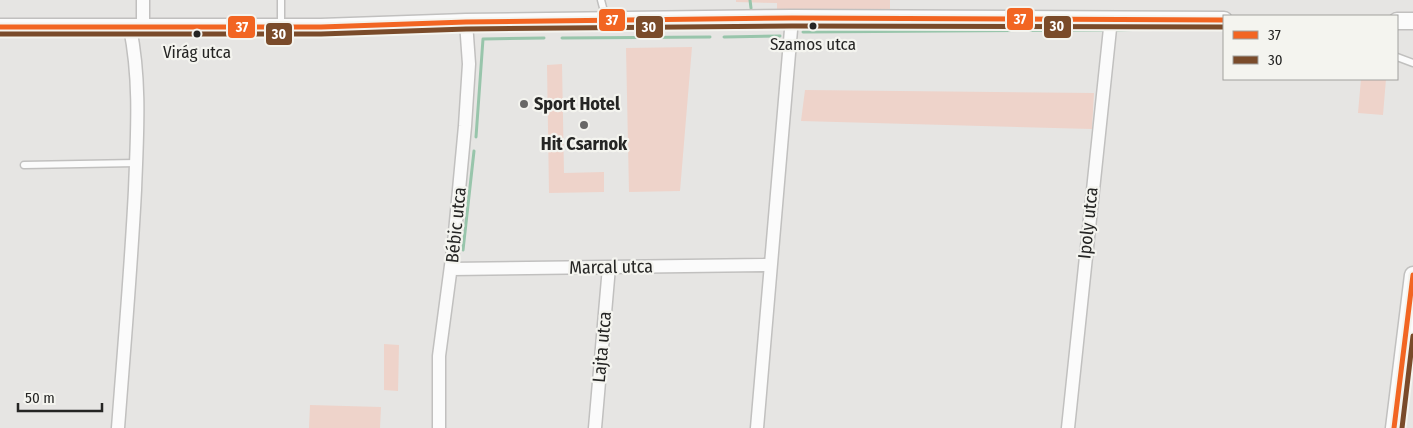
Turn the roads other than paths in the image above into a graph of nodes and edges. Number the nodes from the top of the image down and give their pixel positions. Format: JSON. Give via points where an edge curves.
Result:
{"nodes":[{"id":1,"x":143,"y":0,"type":"edge"},
{"id":2,"x":281,"y":0,"type":"edge"},
{"id":3,"x":601,"y":0,"type":"edge"},
{"id":4,"x":792,"y":18,"type":"junction"},
{"id":5,"x":1111,"y":19,"type":"junction"},
{"id":6,"x":607,"y":20,"type":"junction"},
{"id":7,"x":1223,"y":20,"type":"edge"},
{"id":8,"x":1398,"y":21,"type":"edge"},
{"id":9,"x":1413,"y":21,"type":"edge"},
{"id":10,"x":466,"y":22,"type":"junction"},
{"id":11,"x":0,"y":27,"type":"edge"},
{"id":12,"x":281,"y":27,"type":"junction"},
{"id":13,"x":136,"y":28,"type":"junction"},
{"id":14,"x":1398,"y":57,"type":"edge"},
{"id":15,"x":1413,"y":63,"type":"edge"},
{"id":16,"x":136,"y":163,"type":"junction"},
{"id":17,"x":24,"y":165,"type":"dead end"},
{"id":18,"x":770,"y":265,"type":"junction"},
{"id":19,"x":609,"y":267,"type":"junction"},
{"id":20,"x":451,"y":268,"type":"junction"},
{"id":21,"x":1413,"y":275,"type":"edge"},
{"id":22,"x":118,"y":428,"type":"edge"},
{"id":23,"x":439,"y":428,"type":"edge"},
{"id":24,"x":595,"y":428,"type":"edge"},
{"id":25,"x":757,"y":428,"type":"edge"},
{"id":26,"x":1068,"y":428,"type":"edge"},
{"id":27,"x":1394,"y":428,"type":"edge"}],
"edges":[{"from":1,"to":13,"type":"street"},
{"from":2,"to":12,"type":"lane"},
{"from":3,"to":6,"type":"lane"},
{"from":4,"to":5,"type":"street"},
{"from":4,"to":6,"type":"street"},
{"from":4,"to":18,"type":"street"},
{"from":5,"to":7,"type":"street"},
{"from":5,"to":26,"type":"street","name":"Ipoly utca"},
{"from":6,"to":10,"type":"street"},
{"from":8,"to":9,"type":"street"},
{"from":10,"to":12,"type":"street"},
{"from":10,"to":20,"type":"street","name":"Bébic utca","via":[[468,82]]},
{"from":11,"to":13,"type":"street"},
{"from":12,"to":13,"type":"street"},
{"from":13,"to":16,"type":"street"},
{"from":14,"to":15,"type":"lane"},
{"from":16,"to":17,"type":"lane"},
{"from":16,"to":22,"type":"street"},
{"from":18,"to":19,"type":"street","name":"Marcal utca"},
{"from":18,"to":25,"type":"street"},
{"from":19,"to":20,"type":"street","name":"Marcal utca"},
{"from":19,"to":24,"type":"street","name":"Lajta utca"},
{"from":20,"to":23,"type":"street","name":"Bébic utca","via":[[439,356]]},
{"from":21,"to":27,"type":"street"}]}
